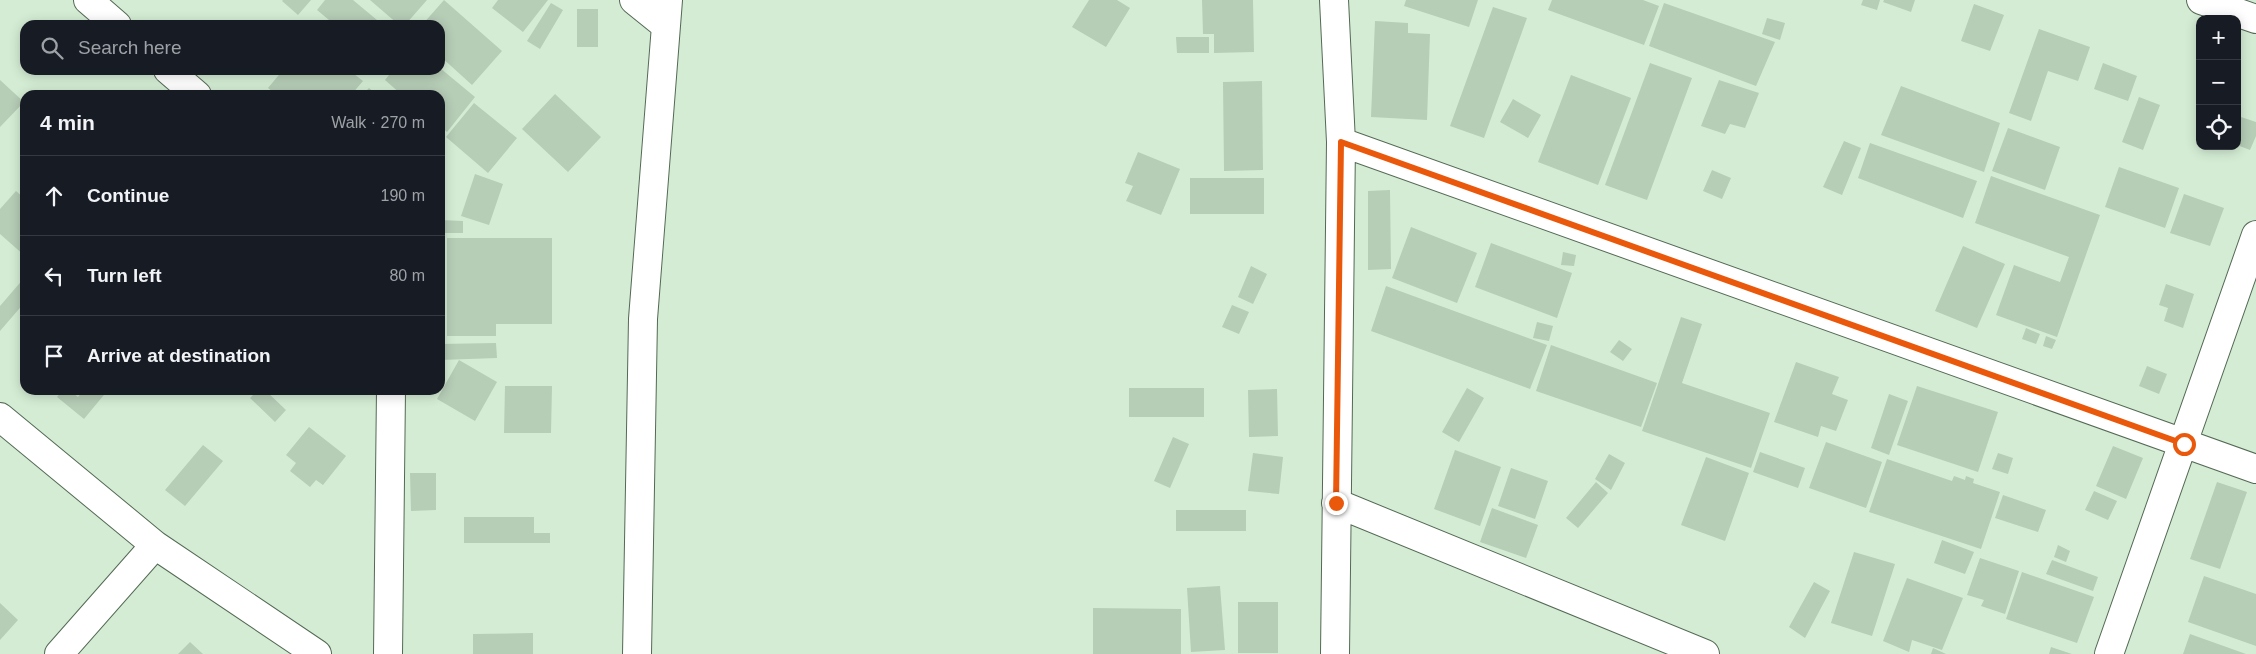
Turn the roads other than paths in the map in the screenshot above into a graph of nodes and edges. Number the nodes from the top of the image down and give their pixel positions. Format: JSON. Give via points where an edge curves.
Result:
{"nodes":[{"id":1,"x":88,"y":0,"type":"edge"},
{"id":2,"x":634,"y":0,"type":"edge"},
{"id":3,"x":1334,"y":0,"type":"edge"},
{"id":4,"x":2201,"y":0,"type":"edge"},
{"id":5,"x":667,"y":13,"type":"edge"},
{"id":6,"x":2256,"y":19,"type":"edge"},
{"id":7,"x":111,"y":20,"type":"edge"},
{"id":8,"x":174,"y":75,"type":"edge"},
{"id":9,"x":191,"y":90,"type":"edge"},
{"id":10,"x":1341,"y":142,"type":"junction"},
{"id":11,"x":2256,"y":235,"type":"edge"},
{"id":12,"x":391,"y":395,"type":"edge"},
{"id":13,"x":0,"y":417,"type":"edge"},
{"id":14,"x":2184,"y":444,"type":"junction"},
{"id":15,"x":2256,"y":469,"type":"edge"},
{"id":16,"x":1336,"y":503,"type":"junction"},
{"id":17,"x":155,"y":545,"type":"junction"},
{"id":18,"x":59,"y":654,"type":"edge"},
{"id":19,"x":317,"y":654,"type":"edge"},
{"id":20,"x":388,"y":654,"type":"edge"},
{"id":21,"x":637,"y":654,"type":"edge"},
{"id":22,"x":1335,"y":654,"type":"edge"},
{"id":23,"x":1705,"y":654,"type":"edge"},
{"id":24,"x":2109,"y":654,"type":"edge"}],
"edges":[{"from":1,"to":7,"type":"street"},
{"from":2,"to":5,"type":"street"},
{"from":3,"to":10,"type":"street"},
{"from":4,"to":6,"type":"street"},
{"from":5,"to":21,"type":"street","via":[[643,320]]},
{"from":8,"to":9,"type":"street"},
{"from":10,"to":14,"type":"street"},
{"from":10,"to":16,"type":"street"},
{"from":11,"to":14,"type":"street"},
{"from":12,"to":20,"type":"street"},
{"from":13,"to":17,"type":"street"},
{"from":14,"to":15,"type":"street"},
{"from":14,"to":24,"type":"street"},
{"from":16,"to":22,"type":"street"},
{"from":16,"to":23,"type":"street"},
{"from":17,"to":18,"type":"street"},
{"from":17,"to":19,"type":"street"}]}
